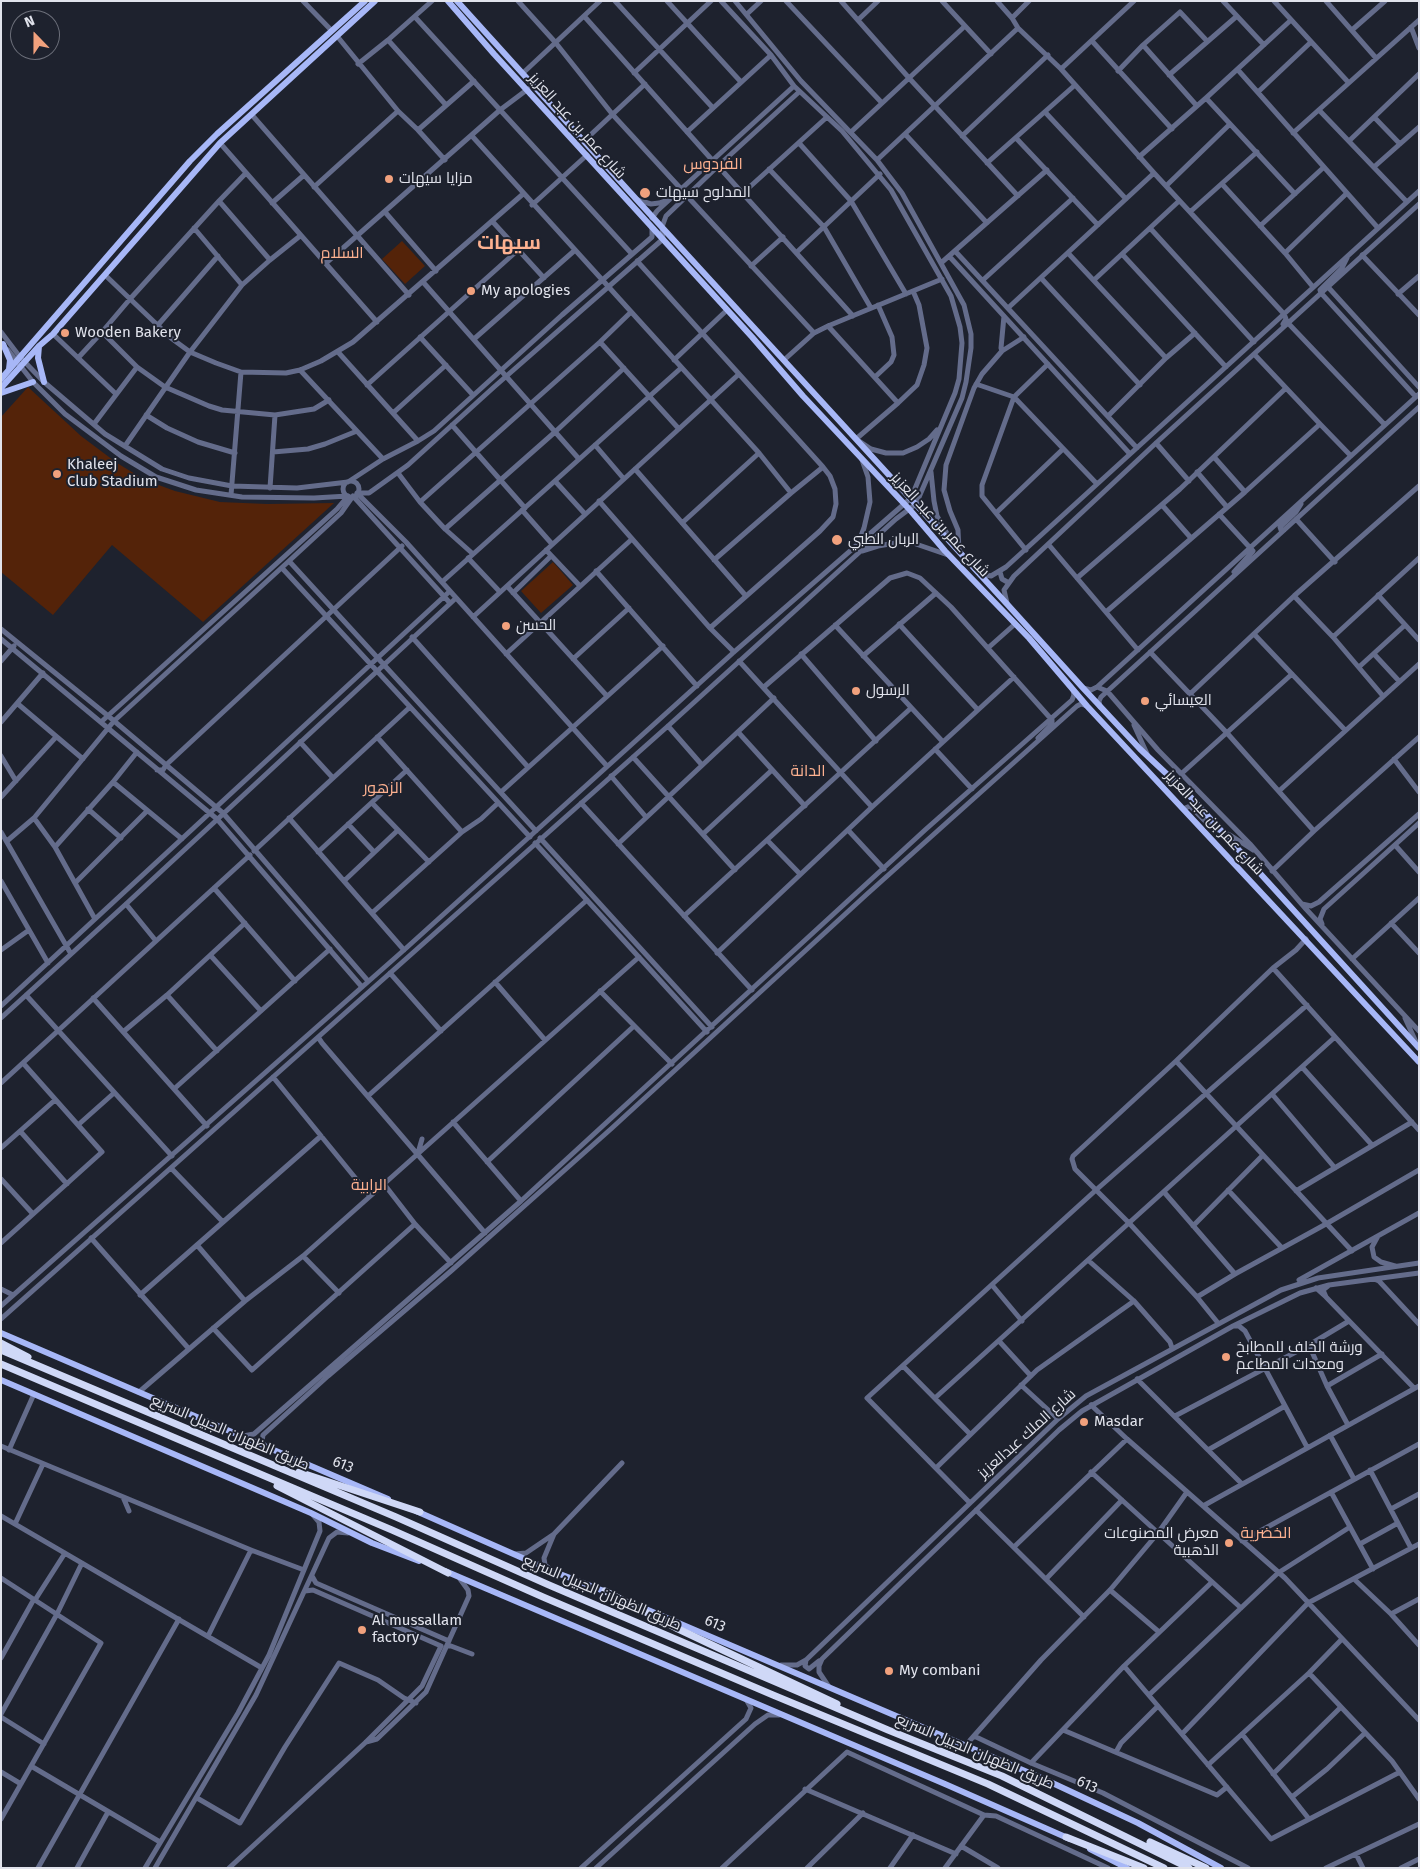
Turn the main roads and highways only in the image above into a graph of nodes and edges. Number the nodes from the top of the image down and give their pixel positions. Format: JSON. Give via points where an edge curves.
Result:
{"nodes":[{"id":1,"x":365,"y":1,"type":"edge"},
{"id":2,"x":376,"y":1,"type":"edge"},
{"id":3,"x":448,"y":1,"type":"edge"},
{"id":4,"x":457,"y":1,"type":"edge"},
{"id":5,"x":334,"y":34,"type":"junction"},
{"id":6,"x":2,"y":343,"type":"edge"},
{"id":7,"x":39,"y":346,"type":"junction"},
{"id":8,"x":21,"y":360,"type":"junction"},
{"id":9,"x":8,"y":371,"type":"junction"},
{"id":10,"x":1,"y":379,"type":"edge"},
{"id":11,"x":33,"y":382,"type":"road end"},
{"id":12,"x":44,"y":382,"type":"road end"},
{"id":13,"x":1,"y":388,"type":"edge"},
{"id":14,"x":1,"y":393,"type":"edge"},
{"id":15,"x":1418,"y":1048,"type":"edge"},
{"id":16,"x":1419,"y":1062,"type":"edge"},
{"id":17,"x":1,"y":1333,"type":"edge"},
{"id":18,"x":1,"y":1343,"type":"edge"},
{"id":19,"x":1,"y":1350,"type":"edge"},
{"id":20,"x":1,"y":1364,"type":"edge"},
{"id":21,"x":1,"y":1380,"type":"edge"},
{"id":22,"x":75,"y":1382,"type":"junction"},
{"id":23,"x":202,"y":1450,"type":"junction"},
{"id":24,"x":243,"y":1454,"type":"junction"},
{"id":25,"x":420,"y":1512,"type":"junction"},
{"id":26,"x":448,"y":1573,"type":"junction"},
{"id":27,"x":605,"y":1592,"type":"junction"},
{"id":28,"x":888,"y":1730,"type":"junction"},
{"id":29,"x":1071,"y":1809,"type":"junction"},
{"id":30,"x":1066,"y":1838,"type":"junction"},
{"id":31,"x":1127,"y":1868,"type":"edge"},
{"id":32,"x":1144,"y":1868,"type":"edge"},
{"id":33,"x":1164,"y":1868,"type":"edge"},
{"id":34,"x":1189,"y":1868,"type":"edge"},
{"id":35,"x":1206,"y":1868,"type":"edge"},
{"id":36,"x":1221,"y":1868,"type":"edge"}],
"edges":[{"from":1,"to":5,"type":"main road"},
{"from":2,"to":5,"type":"main road"},
{"from":3,"to":16,"type":"main road","name":"شارع عمر بن عبد العزيز","via":[[1087,706]]},
{"from":4,"to":15,"type":"main road","name":"شارع عمر بن عبد العزيز","via":[[1100,707],[1186,792]]},
{"from":5,"to":7,"type":"main road","via":[[220,143]]},
{"from":5,"to":8,"type":"main road","via":[[190,161]]},
{"from":6,"to":9,"type":"main road","via":[[10,360]]},
{"from":7,"to":8,"type":"main road"},
{"from":7,"to":12,"type":"main road","via":[[38,358]]},
{"from":8,"to":9,"type":"main road"},
{"from":8,"to":13,"type":"main road","via":[[21,368]]},
{"from":9,"to":10,"type":"main road"},
{"from":11,"to":14,"type":"main road"},
{"from":17,"to":25,"type":"main road","name":"613"},
{"from":18,"to":22,"type":"highway"},
{"from":19,"to":22,"type":"highway","name":"طريق الظهران الجبيل السريع","number":"613"},
{"from":20,"to":23,"type":"highway","name":"طريق الظهران الجبيل السريع"},
{"from":21,"to":26,"type":"main road"},
{"from":22,"to":24,"type":"highway","name":"طريق الظهران الجبيل السريع","number":"613"},
{"from":23,"to":26,"type":"highway"},
{"from":23,"to":33,"type":"highway","name":"طريق الظهران الجبيل السريع","via":[[988,1784]]},
{"from":24,"to":25,"type":"highway"},
{"from":24,"to":28,"type":"highway","name":"طريق الظهران الجبيل السريع","number":"613"},
{"from":25,"to":27,"type":"main road","name":"613"},
{"from":26,"to":30,"type":"main road"},
{"from":27,"to":28,"type":"highway"},
{"from":27,"to":36,"type":"main road","name":"613","via":[[1046,1780]]},
{"from":28,"to":29,"type":"highway","name":"طريق الظهران الجبيل السريع","number":"613","via":[[1002,1776]]},
{"from":29,"to":34,"type":"highway","name":"طريق الظهران الجبيل السريع","number":"613"},
{"from":29,"to":35,"type":"highway"},
{"from":30,"to":31,"type":"main road"},
{"from":30,"to":32,"type":"highway"}]}
